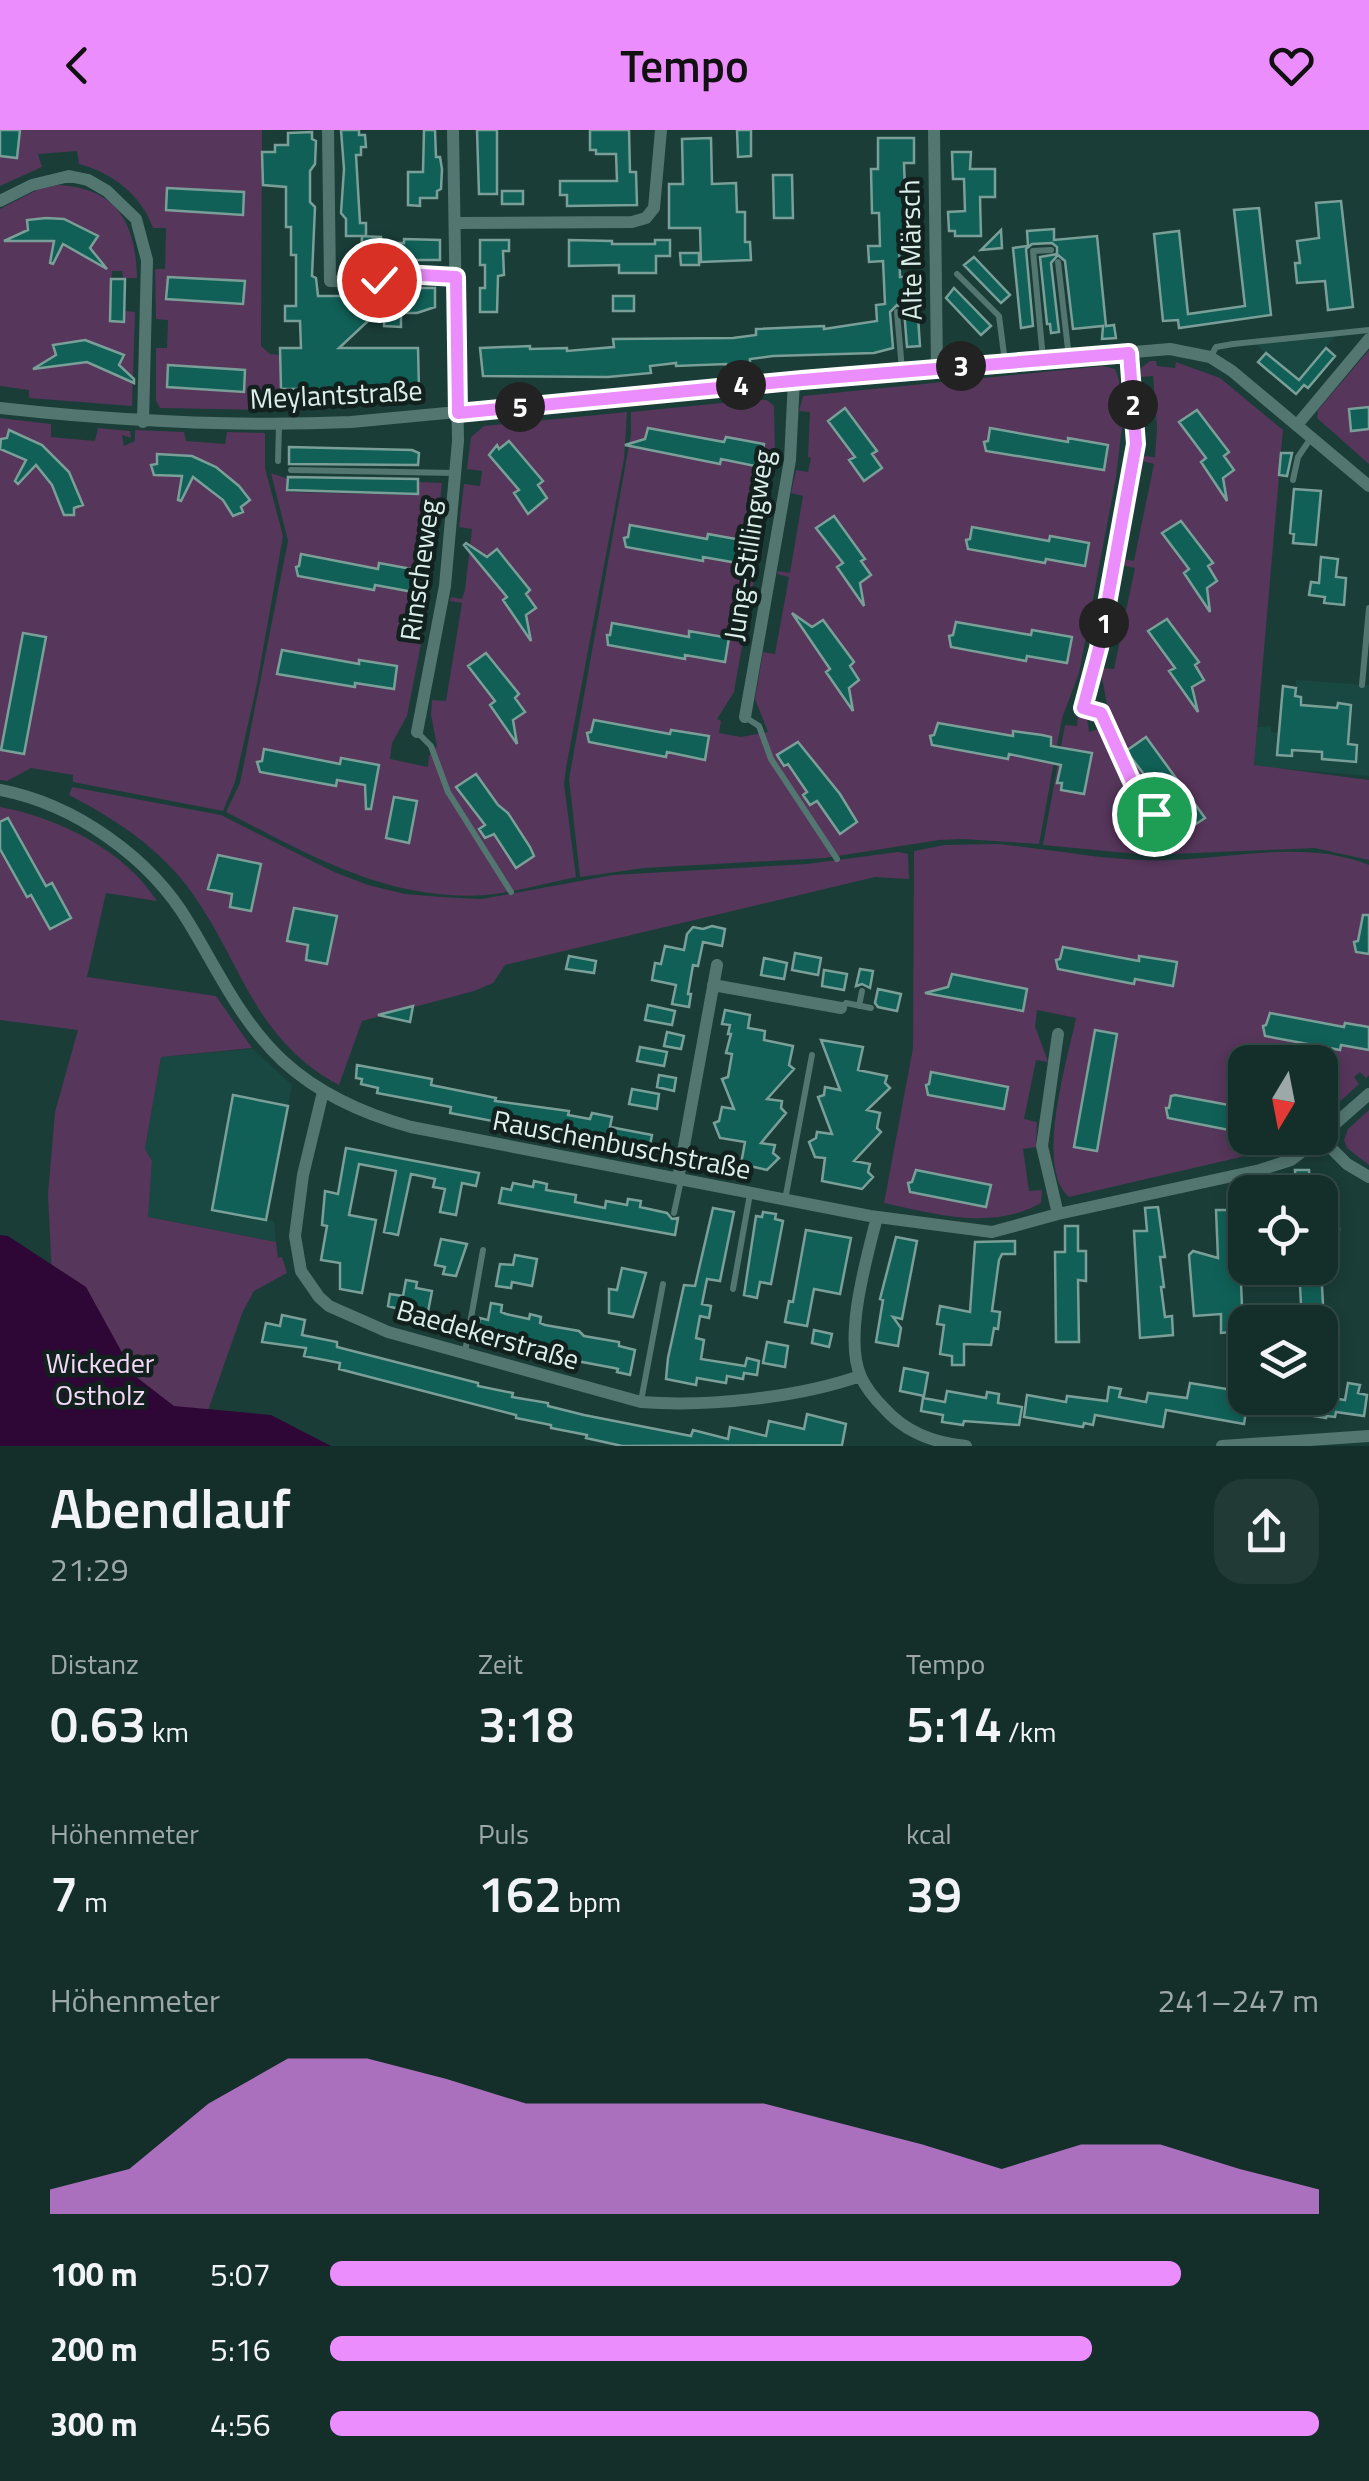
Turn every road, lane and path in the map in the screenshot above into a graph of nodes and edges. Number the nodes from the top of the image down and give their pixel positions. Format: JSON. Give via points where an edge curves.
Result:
{"nodes":[{"id":1,"x":328,"y":130,"type":"edge"},
{"id":2,"x":452,"y":130,"type":"edge"},
{"id":3,"x":661,"y":130,"type":"edge"},
{"id":4,"x":934,"y":130,"type":"edge"},
{"id":5,"x":0,"y":201,"type":"edge"},
{"id":6,"x":456,"y":223,"type":"junction"},
{"id":7,"x":1051,"y":250,"type":"dead end"},
{"id":8,"x":1058,"y":262,"type":"dead end"},
{"id":9,"x":957,"y":274,"type":"dead end"},
{"id":10,"x":456,"y":277,"type":"junction"},
{"id":11,"x":897,"y":312,"type":"dead end"},
{"id":12,"x":1369,"y":330,"type":"edge"},
{"id":13,"x":1369,"y":339,"type":"edge"},
{"id":14,"x":1129,"y":353,"type":"junction"},
{"id":15,"x":1210,"y":358,"type":"junction"},
{"id":16,"x":1069,"y":359,"type":"junction"},
{"id":17,"x":1043,"y":360,"type":"junction"},
{"id":18,"x":1005,"y":363,"type":"junction"},
{"id":19,"x":937,"y":368,"type":"junction"},
{"id":20,"x":902,"y":372,"type":"junction"},
{"id":21,"x":794,"y":380,"type":"junction"},
{"id":22,"x":0,"y":408,"type":"edge"},
{"id":23,"x":458,"y":413,"type":"junction"},
{"id":24,"x":142,"y":422,"type":"junction"},
{"id":25,"x":280,"y":425,"type":"junction"},
{"id":26,"x":1297,"y":425,"type":"junction"},
{"id":27,"x":1312,"y":437,"type":"junction"},
{"id":28,"x":278,"y":461,"type":"dead end"},
{"id":29,"x":291,"y":470,"type":"dead end"},
{"id":30,"x":456,"y":472,"type":"junction"},
{"id":31,"x":1292,"y":480,"type":"dead end"},
{"id":32,"x":1369,"y":486,"type":"edge"},
{"id":33,"x":1369,"y":608,"type":"edge"},
{"id":34,"x":1362,"y":685,"type":"dead end"},
{"id":35,"x":1083,"y":708,"type":"joint"},
{"id":36,"x":744,"y":717,"type":"joint"},
{"id":37,"x":418,"y":732,"type":"joint"},
{"id":38,"x":0,"y":790,"type":"edge"},
{"id":39,"x":1172,"y":839,"type":"dead end"},
{"id":40,"x":837,"y":859,"type":"dead end"},
{"id":41,"x":511,"y":892,"type":"dead end"},
{"id":42,"x":717,"y":965,"type":"dead end"},
{"id":43,"x":713,"y":986,"type":"junction"},
{"id":44,"x":862,"y":991,"type":"dead end"},
{"id":45,"x":859,"y":1006,"type":"junction"},
{"id":46,"x":841,"y":1008,"type":"joint"},
{"id":47,"x":870,"y":1008,"type":"dead end"},
{"id":48,"x":1058,"y":1034,"type":"dead end"},
{"id":49,"x":812,"y":1055,"type":"dead end"},
{"id":50,"x":323,"y":1092,"type":"junction"},
{"id":51,"x":1369,"y":1094,"type":"edge"},
{"id":52,"x":1338,"y":1121,"type":"edge"},
{"id":53,"x":1297,"y":1155,"type":"edge"},
{"id":54,"x":1338,"y":1155,"type":"edge"},
{"id":55,"x":1369,"y":1177,"type":"edge"},
{"id":56,"x":679,"y":1179,"type":"junction"},
{"id":57,"x":750,"y":1194,"type":"junction"},
{"id":58,"x":786,"y":1200,"type":"junction"},
{"id":59,"x":674,"y":1214,"type":"dead end"},
{"id":60,"x":1058,"y":1214,"type":"junction"},
{"id":61,"x":877,"y":1217,"type":"junction"},
{"id":62,"x":483,"y":1250,"type":"dead end"},
{"id":63,"x":662,"y":1284,"type":"dead end"},
{"id":64,"x":733,"y":1289,"type":"dead end"},
{"id":65,"x":464,"y":1354,"type":"junction"},
{"id":66,"x":860,"y":1376,"type":"junction"},
{"id":67,"x":641,"y":1402,"type":"junction"},
{"id":68,"x":1369,"y":1436,"type":"edge"},
{"id":69,"x":966,"y":1446,"type":"edge"},
{"id":70,"x":1222,"y":1446,"type":"edge"}],
"edges":[{"from":1,"to":10,"type":"street","via":[[330,281]]},
{"from":2,"to":6,"type":"street","name":"Rinscheweg"},
{"from":3,"to":6,"type":"street","via":[[654,208],[646,218]]},
{"from":4,"to":19,"type":"street","name":"Alte Märsch"},
{"from":5,"to":24,"type":"street","via":[[69,176],[107,191],[135,218],[148,260]]},
{"from":6,"to":10,"type":"street","name":"Rinscheweg"},
{"from":7,"to":17,"type":"lane","via":[[1032,251]]},
{"from":8,"to":16,"type":"lane"},
{"from":9,"to":18,"type":"lane","via":[[999,316]]},
{"from":10,"to":23,"type":"street","name":"Rinscheweg"},
{"from":11,"to":20,"type":"lane"},
{"from":12,"to":15,"type":"lane","name":"Meylantstraße","via":[[1216,347]]},
{"from":13,"to":26,"type":"street"},
{"from":14,"to":15,"type":"street","name":"Meylantstraße","via":[[1170,350]]},
{"from":14,"to":16,"type":"street","name":"Meylantstraße"},
{"from":14,"to":35,"type":"street","via":[[1136,444]]},
{"from":15,"to":26,"type":"street","name":"Meylantstraße"},
{"from":16,"to":17,"type":"street","name":"Meylantstraße"},
{"from":17,"to":18,"type":"street","name":"Meylantstraße"},
{"from":18,"to":19,"type":"street","name":"Meylantstraße"},
{"from":19,"to":20,"type":"street","name":"Meylantstraße"},
{"from":20,"to":21,"type":"street","name":"Meylantstraße"},
{"from":21,"to":23,"type":"street","name":"Meylantstraße"},
{"from":21,"to":36,"type":"street","name":"Jung-Stillingweg","via":[[790,460]]},
{"from":22,"to":24,"type":"street","name":"Meylantstraße"},
{"from":23,"to":25,"type":"street","name":"Meylantstraße"},
{"from":23,"to":30,"type":"street","name":"Rinscheweg"},
{"from":24,"to":25,"type":"street","name":"Meylantstraße"},
{"from":25,"to":28,"type":"lane"},
{"from":26,"to":27,"type":"street","name":"Meylantstraße"},
{"from":27,"to":31,"type":"lane"},
{"from":27,"to":32,"type":"street","name":"Meylantstraße"},
{"from":29,"to":30,"type":"lane"},
{"from":30,"to":37,"type":"street","name":"Rinscheweg","via":[[442,605]]},
{"from":33,"to":34,"type":"lane"},
{"from":35,"to":39,"type":"lane","via":[[1101,713],[1134,786]]},
{"from":36,"to":40,"type":"lane","via":[[759,726],[771,759]]},
{"from":37,"to":41,"type":"lane"},
{"from":38,"to":50,"type":"street","name":"Rauschenbuschstraße","via":[[36,798],[91,827],[166,890],[261,1037]]},
{"from":42,"to":43,"type":"street"},
{"from":43,"to":46,"type":"street"},
{"from":43,"to":56,"type":"street"},
{"from":44,"to":45,"type":"lane"},
{"from":45,"to":46,"type":"lane"},
{"from":45,"to":47,"type":"lane"},
{"from":48,"to":60,"type":"street","via":[[1042,1146]]},
{"from":49,"to":58,"type":"lane"},
{"from":50,"to":56,"type":"street","name":"Rauschenbuschstraße","via":[[411,1127]]},
{"from":50,"to":65,"type":"street","name":"Baedekerstraße","via":[[296,1222],[302,1274],[329,1306],[353,1318]]},
{"from":51,"to":52,"type":"street","name":"Rauschenbuschstraße"},
{"from":53,"to":60,"type":"street","name":"Rauschenbuschstraße","via":[[1260,1170]]},
{"from":54,"to":55,"type":"street"},
{"from":56,"to":57,"type":"street","name":"Rauschenbuschstraße"},
{"from":56,"to":59,"type":"lane"},
{"from":57,"to":58,"type":"street","name":"Rauschenbuschstraße"},
{"from":57,"to":64,"type":"lane"},
{"from":58,"to":61,"type":"street","name":"Rauschenbuschstraße"},
{"from":60,"to":61,"type":"street","name":"Rauschenbuschstraße","via":[[992,1232]]},
{"from":61,"to":66,"type":"street","via":[[856,1329]]},
{"from":62,"to":65,"type":"lane"},
{"from":63,"to":67,"type":"lane"},
{"from":65,"to":67,"type":"street","name":"Baedekerstraße"},
{"from":66,"to":67,"type":"street","name":"Baedekerstraße","via":[[732,1400]]},
{"from":66,"to":69,"type":"street","via":[[910,1431]]},
{"from":68,"to":70,"type":"street"}]}
